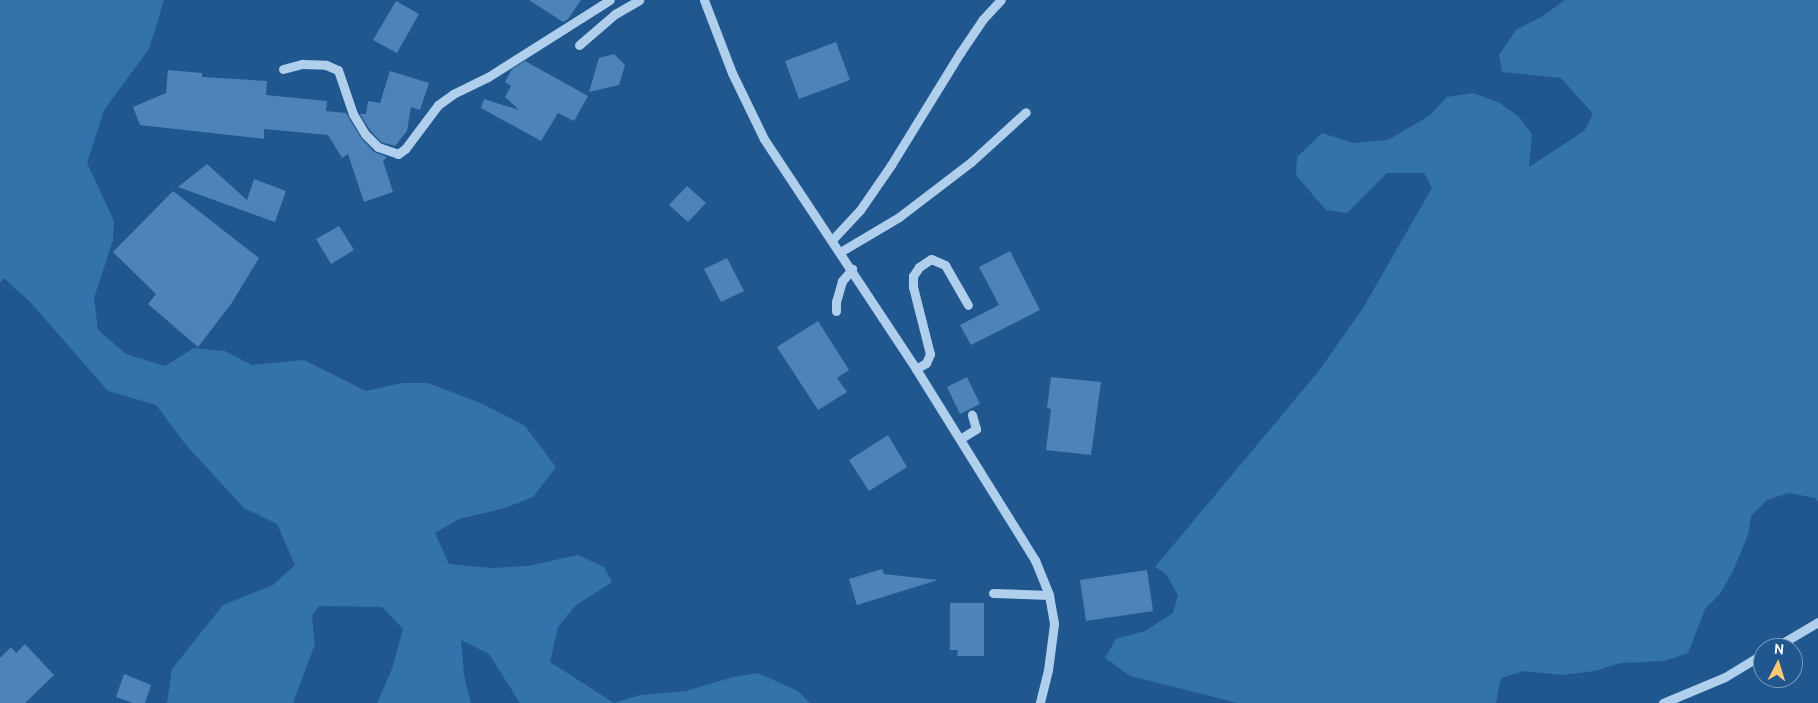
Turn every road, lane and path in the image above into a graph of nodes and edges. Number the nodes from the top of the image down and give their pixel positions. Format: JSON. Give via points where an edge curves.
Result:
{"nodes":[{"id":1,"x":610,"y":0,"type":"edge"},
{"id":2,"x":639,"y":0,"type":"edge"},
{"id":3,"x":704,"y":0,"type":"edge"},
{"id":4,"x":1000,"y":0,"type":"edge"},
{"id":5,"x":579,"y":45,"type":"dead end"},
{"id":6,"x":283,"y":69,"type":"dead end"},
{"id":7,"x":1026,"y":112,"type":"dead end"},
{"id":8,"x":832,"y":240,"type":"junction"},
{"id":9,"x":840,"y":252,"type":"junction"},
{"id":10,"x":852,"y":270,"type":"junction"},
{"id":11,"x":968,"y":305,"type":"dead end"},
{"id":12,"x":836,"y":310,"type":"dead end"},
{"id":13,"x":916,"y":369,"type":"junction"},
{"id":14,"x":972,"y":415,"type":"dead end"},
{"id":15,"x":960,"y":439,"type":"junction"},
{"id":16,"x":992,"y":593,"type":"dead end"},
{"id":17,"x":1049,"y":596,"type":"junction"},
{"id":18,"x":1818,"y":622,"type":"edge"},
{"id":19,"x":1791,"y":638,"type":"edge"},
{"id":20,"x":1753,"y":660,"type":"edge"},
{"id":21,"x":1040,"y":703,"type":"edge"},
{"id":22,"x":1663,"y":703,"type":"edge"}],
"edges":[{"from":1,"to":6,"type":"street","via":[[488,77],[453,94],[438,105],[398,154],[378,147],[365,134],[353,114],[338,70],[326,65],[302,64]]},
{"from":2,"to":5,"type":"street","via":[[615,14]]},
{"from":3,"to":8,"type":"street","via":[[732,73],[764,139]]},
{"from":4,"to":8,"type":"street","via":[[960,53],[860,210]]},
{"from":7,"to":9,"type":"street","via":[[971,162],[899,217]]},
{"from":8,"to":9,"type":"street"},
{"from":9,"to":10,"type":"street"},
{"from":10,"to":12,"type":"street","via":[[842,281]]},
{"from":10,"to":13,"type":"street"},
{"from":11,"to":13,"type":"street","via":[[944,265],[931,259],[919,267],[913,276],[913,286],[930,354],[926,363]]},
{"from":13,"to":15,"type":"street"},
{"from":14,"to":15,"type":"street","via":[[976,429]]},
{"from":15,"to":17,"type":"street","via":[[1035,560]]},
{"from":16,"to":17,"type":"street"},
{"from":17,"to":21,"type":"street","via":[[1054,624]]},
{"from":18,"to":19,"type":"street"},
{"from":20,"to":22,"type":"street","via":[[1725,677]]}]}
